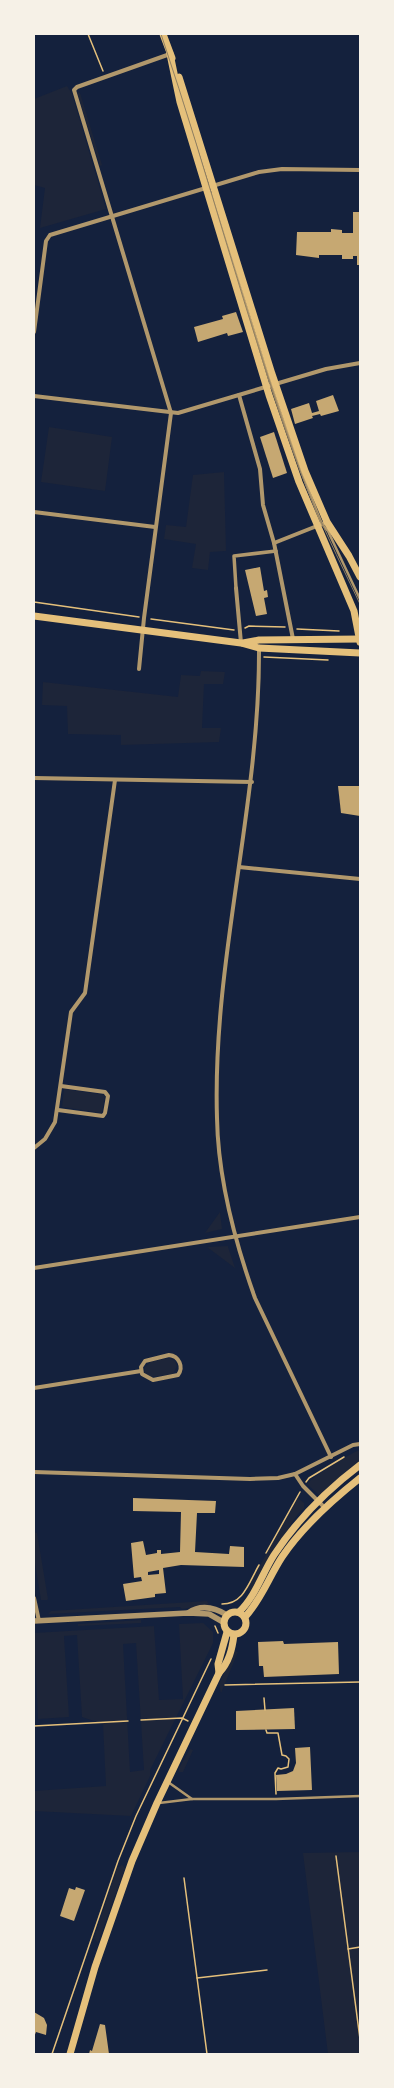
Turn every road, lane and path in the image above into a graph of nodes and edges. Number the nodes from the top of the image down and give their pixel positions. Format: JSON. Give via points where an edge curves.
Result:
{"nodes":[{"id":1,"x":88,"y":34,"type":"edge"},
{"id":2,"x":163,"y":34,"type":"edge"},
{"id":3,"x":170,"y":54,"type":"junction"},
{"id":4,"x":105,"y":77,"type":"junction"},
{"id":5,"x":360,"y":170,"type":"edge"},
{"id":6,"x":210,"y":188,"type":"junction"},
{"id":7,"x":112,"y":217,"type":"junction"},
{"id":8,"x":34,"y":332,"type":"edge"},
{"id":9,"x":360,"y":363,"type":"edge"},
{"id":10,"x":271,"y":386,"type":"junction"},
{"id":11,"x":239,"y":395,"type":"junction"},
{"id":12,"x":34,"y":396,"type":"edge"},
{"id":13,"x":170,"y":413,"type":"junction"},
{"id":14,"x":34,"y":512,"type":"edge"},
{"id":15,"x":323,"y":524,"type":"junction"},
{"id":16,"x":155,"y":527,"type":"junction"},
{"id":17,"x":327,"y":530,"type":"junction"},
{"id":18,"x":274,"y":543,"type":"junction"},
{"id":19,"x":276,"y":550,"type":"junction"},
{"id":20,"x":360,"y":577,"type":"edge"},
{"id":21,"x":236,"y":588,"type":"joint"},
{"id":22,"x":360,"y":599,"type":"edge"},
{"id":23,"x":34,"y":602,"type":"edge"},
{"id":24,"x":34,"y":616,"type":"edge"},
{"id":25,"x":144,"y":618,"type":"junction"},
{"id":26,"x":290,"y":627,"type":"junction"},
{"id":27,"x":239,"y":630,"type":"junction"},
{"id":28,"x":142,"y":631,"type":"junction"},
{"id":29,"x":339,"y":631,"type":"dead end"},
{"id":30,"x":293,"y":639,"type":"junction"},
{"id":31,"x":360,"y":639,"type":"edge"},
{"id":32,"x":360,"y":642,"type":"edge"},
{"id":33,"x":241,"y":643,"type":"junction"},
{"id":34,"x":259,"y":648,"type":"junction"},
{"id":35,"x":360,"y":653,"type":"edge"},
{"id":36,"x":259,"y":657,"type":"junction"},
{"id":37,"x":331,"y":660,"type":"dead end"},
{"id":38,"x":139,"y":669,"type":"dead end"},
{"id":39,"x":34,"y":778,"type":"edge"},
{"id":40,"x":115,"y":780,"type":"junction"},
{"id":41,"x":252,"y":782,"type":"junction"},
{"id":42,"x":239,"y":867,"type":"junction"},
{"id":43,"x":360,"y":879,"type":"edge"},
{"id":44,"x":61,"y":1086,"type":"junction"},
{"id":45,"x":58,"y":1110,"type":"junction"},
{"id":46,"x":34,"y":1148,"type":"edge"},
{"id":47,"x":360,"y":1216,"type":"edge"},
{"id":48,"x":235,"y":1237,"type":"junction"},
{"id":49,"x":34,"y":1268,"type":"edge"},
{"id":50,"x":141,"y":1371,"type":"junction"},
{"id":51,"x":34,"y":1388,"type":"edge"},
{"id":52,"x":360,"y":1444,"type":"edge"},
{"id":53,"x":331,"y":1457,"type":"junction"},
{"id":54,"x":335,"y":1464,"type":"dead end"},
{"id":55,"x":360,"y":1464,"type":"edge"},
{"id":56,"x":34,"y":1472,"type":"edge"},
{"id":57,"x":295,"y":1474,"type":"junction"},
{"id":58,"x":360,"y":1478,"type":"edge"},
{"id":59,"x":306,"y":1482,"type":"dead end"},
{"id":60,"x":301,"y":1490,"type":"dead end"},
{"id":61,"x":317,"y":1501,"type":"junction"},
{"id":62,"x":325,"y":1508,"type":"junction"},
{"id":63,"x":264,"y":1557,"type":"dead end"},
{"id":64,"x":260,"y":1563,"type":"dead end"},
{"id":65,"x":34,"y":1598,"type":"edge"},
{"id":66,"x":219,"y":1604,"type":"dead end"},
{"id":67,"x":188,"y":1613,"type":"junction"},
{"id":68,"x":227,"y":1615,"type":"junction"},
{"id":69,"x":242,"y":1615,"type":"junction"},
{"id":70,"x":36,"y":1621,"type":"edge"},
{"id":71,"x":223,"y":1622,"type":"junction"},
{"id":72,"x":212,"y":1623,"type":"dead end"},
{"id":73,"x":231,"y":1634,"type":"junction"},
{"id":74,"x":219,"y":1638,"type":"dead end"},
{"id":75,"x":211,"y":1659,"type":"dead end"},
{"id":76,"x":360,"y":1682,"type":"edge"},
{"id":77,"x":225,"y":1685,"type":"dead end"},
{"id":78,"x":264,"y":1698,"type":"dead end"},
{"id":79,"x":265,"y":1710,"type":"dead end"},
{"id":80,"x":182,"y":1718,"type":"junction"},
{"id":81,"x":141,"y":1720,"type":"dead end"},
{"id":82,"x":128,"y":1721,"type":"dead end"},
{"id":83,"x":194,"y":1724,"type":"junction"},
{"id":84,"x":34,"y":1726,"type":"edge"},
{"id":85,"x":266,"y":1730,"type":"dead end"},
{"id":86,"x":167,"y":1782,"type":"junction"},
{"id":87,"x":360,"y":1796,"type":"edge"},
{"id":88,"x":192,"y":1799,"type":"junction"},
{"id":89,"x":276,"y":1799,"type":"junction"},
{"id":90,"x":157,"y":1803,"type":"junction"},
{"id":91,"x":336,"y":1856,"type":"dead end"},
{"id":92,"x":184,"y":1878,"type":"dead end"},
{"id":93,"x":360,"y":1948,"type":"edge"},
{"id":94,"x":347,"y":1949,"type":"junction"},
{"id":95,"x":267,"y":1970,"type":"dead end"},
{"id":96,"x":197,"y":1978,"type":"junction"},
{"id":97,"x":360,"y":2039,"type":"edge"},
{"id":98,"x":52,"y":2054,"type":"edge"},
{"id":99,"x":70,"y":2054,"type":"edge"},
{"id":100,"x":207,"y":2054,"type":"edge"}],
"edges":[{"from":1,"to":4,"type":"path"},
{"from":2,"to":3,"type":"main road"},
{"from":3,"to":4,"type":"street"},
{"from":3,"to":6,"type":"main road","via":[[186,98]]},
{"from":3,"to":6,"type":"main road","via":[[180,102]]},
{"from":4,"to":7,"type":"street","via":[[77,87],[74,92]]},
{"from":5,"to":6,"type":"street","via":[[282,169],[259,172]]},
{"from":6,"to":7,"type":"street"},
{"from":6,"to":10,"type":"main road"},
{"from":7,"to":8,"type":"street","via":[[55,233],[46,240]]},
{"from":7,"to":13,"type":"street"},
{"from":9,"to":10,"type":"street","via":[[326,369]]},
{"from":10,"to":11,"type":"street"},
{"from":10,"to":15,"type":"main road"},
{"from":11,"to":13,"type":"street","via":[[178,414]]},
{"from":11,"to":18,"type":"street","via":[[260,469],[264,505]]},
{"from":12,"to":13,"type":"street"},
{"from":13,"to":16,"type":"street"},
{"from":14,"to":16,"type":"street"},
{"from":15,"to":17,"type":"lane"},
{"from":15,"to":17,"type":"lane"},
{"from":15,"to":18,"type":"street"},
{"from":15,"to":20,"type":"main road","via":[[349,556]]},
{"from":15,"to":31,"type":"main road","via":[[354,611]]},
{"from":16,"to":25,"type":"street"},
{"from":17,"to":22,"type":"lane"},
{"from":18,"to":19,"type":"street"},
{"from":19,"to":21,"type":"street","via":[[234,556]]},
{"from":19,"to":26,"type":"street"},
{"from":21,"to":27,"type":"street"},
{"from":23,"to":25,"type":"path"},
{"from":24,"to":28,"type":"main road"},
{"from":25,"to":27,"type":"path"},
{"from":25,"to":28,"type":"street"},
{"from":26,"to":27,"type":"path","via":[[249,626]]},
{"from":26,"to":29,"type":"path","via":[[297,630]]},
{"from":26,"to":30,"type":"street"},
{"from":27,"to":33,"type":"street"},
{"from":28,"to":33,"type":"main road"},
{"from":28,"to":38,"type":"street"},
{"from":30,"to":31,"type":"main road"},
{"from":30,"to":33,"type":"main road"},
{"from":31,"to":32,"type":"main road"},
{"from":33,"to":34,"type":"main road"},
{"from":34,"to":35,"type":"main road"},
{"from":34,"to":36,"type":"street"},
{"from":36,"to":37,"type":"path"},
{"from":36,"to":41,"type":"street"},
{"from":39,"to":40,"type":"street"},
{"from":40,"to":41,"type":"street"},
{"from":40,"to":44,"type":"street","via":[[85,993],[71,1012]]},
{"from":41,"to":42,"type":"street"},
{"from":42,"to":43,"type":"street"},
{"from":42,"to":48,"type":"street","via":[[222,995],[216,1092],[219,1144]]},
{"from":44,"to":45,"type":"street"},
{"from":44,"to":45,"type":"street","via":[[105,1092],[108,1096],[103,1116]]},
{"from":45,"to":46,"type":"street","via":[[50,1133]]},
{"from":47,"to":48,"type":"street"},
{"from":48,"to":49,"type":"street"},
{"from":48,"to":53,"type":"street","via":[[256,1298]]},
{"from":50,"to":50,"type":"street","via":[[144,1376],[153,1380],[176,1376],[181,1369],[178,1360],[169,1355],[144,1361]]},
{"from":50,"to":51,"type":"street"},
{"from":52,"to":53,"type":"street"},
{"from":53,"to":57,"type":"street"},
{"from":54,"to":59,"type":"path"},
{"from":55,"to":61,"type":"main road"},
{"from":56,"to":57,"type":"street","via":[[250,1479],[278,1478]]},
{"from":57,"to":61,"type":"street"},
{"from":58,"to":62,"type":"main road"},
{"from":60,"to":63,"type":"path"},
{"from":61,"to":62,"type":"street"},
{"from":61,"to":69,"type":"main road","via":[[275,1554]]},
{"from":62,"to":69,"type":"main road","via":[[283,1557],[256,1606]]},
{"from":64,"to":66,"type":"path","via":[[239,1599],[230,1604]]},
{"from":65,"to":70,"type":"street"},
{"from":67,"to":68,"type":"street","via":[[195,1608],[216,1608]]},
{"from":67,"to":70,"type":"street"},
{"from":67,"to":71,"type":"street","via":[[209,1614]]},
{"from":68,"to":69,"type":"main road","via":[[234,1612]]},
{"from":68,"to":71,"type":"main road"},
{"from":69,"to":73,"type":"main road","via":[[246,1627],[243,1631]]},
{"from":71,"to":73,"type":"main road"},
{"from":72,"to":74,"type":"path"},
{"from":73,"to":83,"type":"main road","via":[[230,1655]]},
{"from":75,"to":80,"type":"path"},
{"from":76,"to":77,"type":"path"},
{"from":78,"to":79,"type":"path"},
{"from":80,"to":81,"type":"path"},
{"from":80,"to":83,"type":"path"},
{"from":80,"to":98,"type":"path","via":[[118,1861]]},
{"from":82,"to":84,"type":"path"},
{"from":83,"to":86,"type":"main road"},
{"from":85,"to":89,"type":"path","via":[[267,1733],[278,1733],[282,1755],[289,1759],[288,1766],[278,1768],[274,1773]]},
{"from":86,"to":88,"type":"lane"},
{"from":86,"to":90,"type":"main road"},
{"from":87,"to":89,"type":"lane"},
{"from":88,"to":89,"type":"lane"},
{"from":88,"to":90,"type":"lane"},
{"from":90,"to":99,"type":"main road","via":[[132,1861],[95,1967]]},
{"from":91,"to":94,"type":"path"},
{"from":92,"to":96,"type":"path"},
{"from":93,"to":94,"type":"path"},
{"from":94,"to":97,"type":"path"},
{"from":95,"to":96,"type":"path"},
{"from":96,"to":100,"type":"path"}]}
